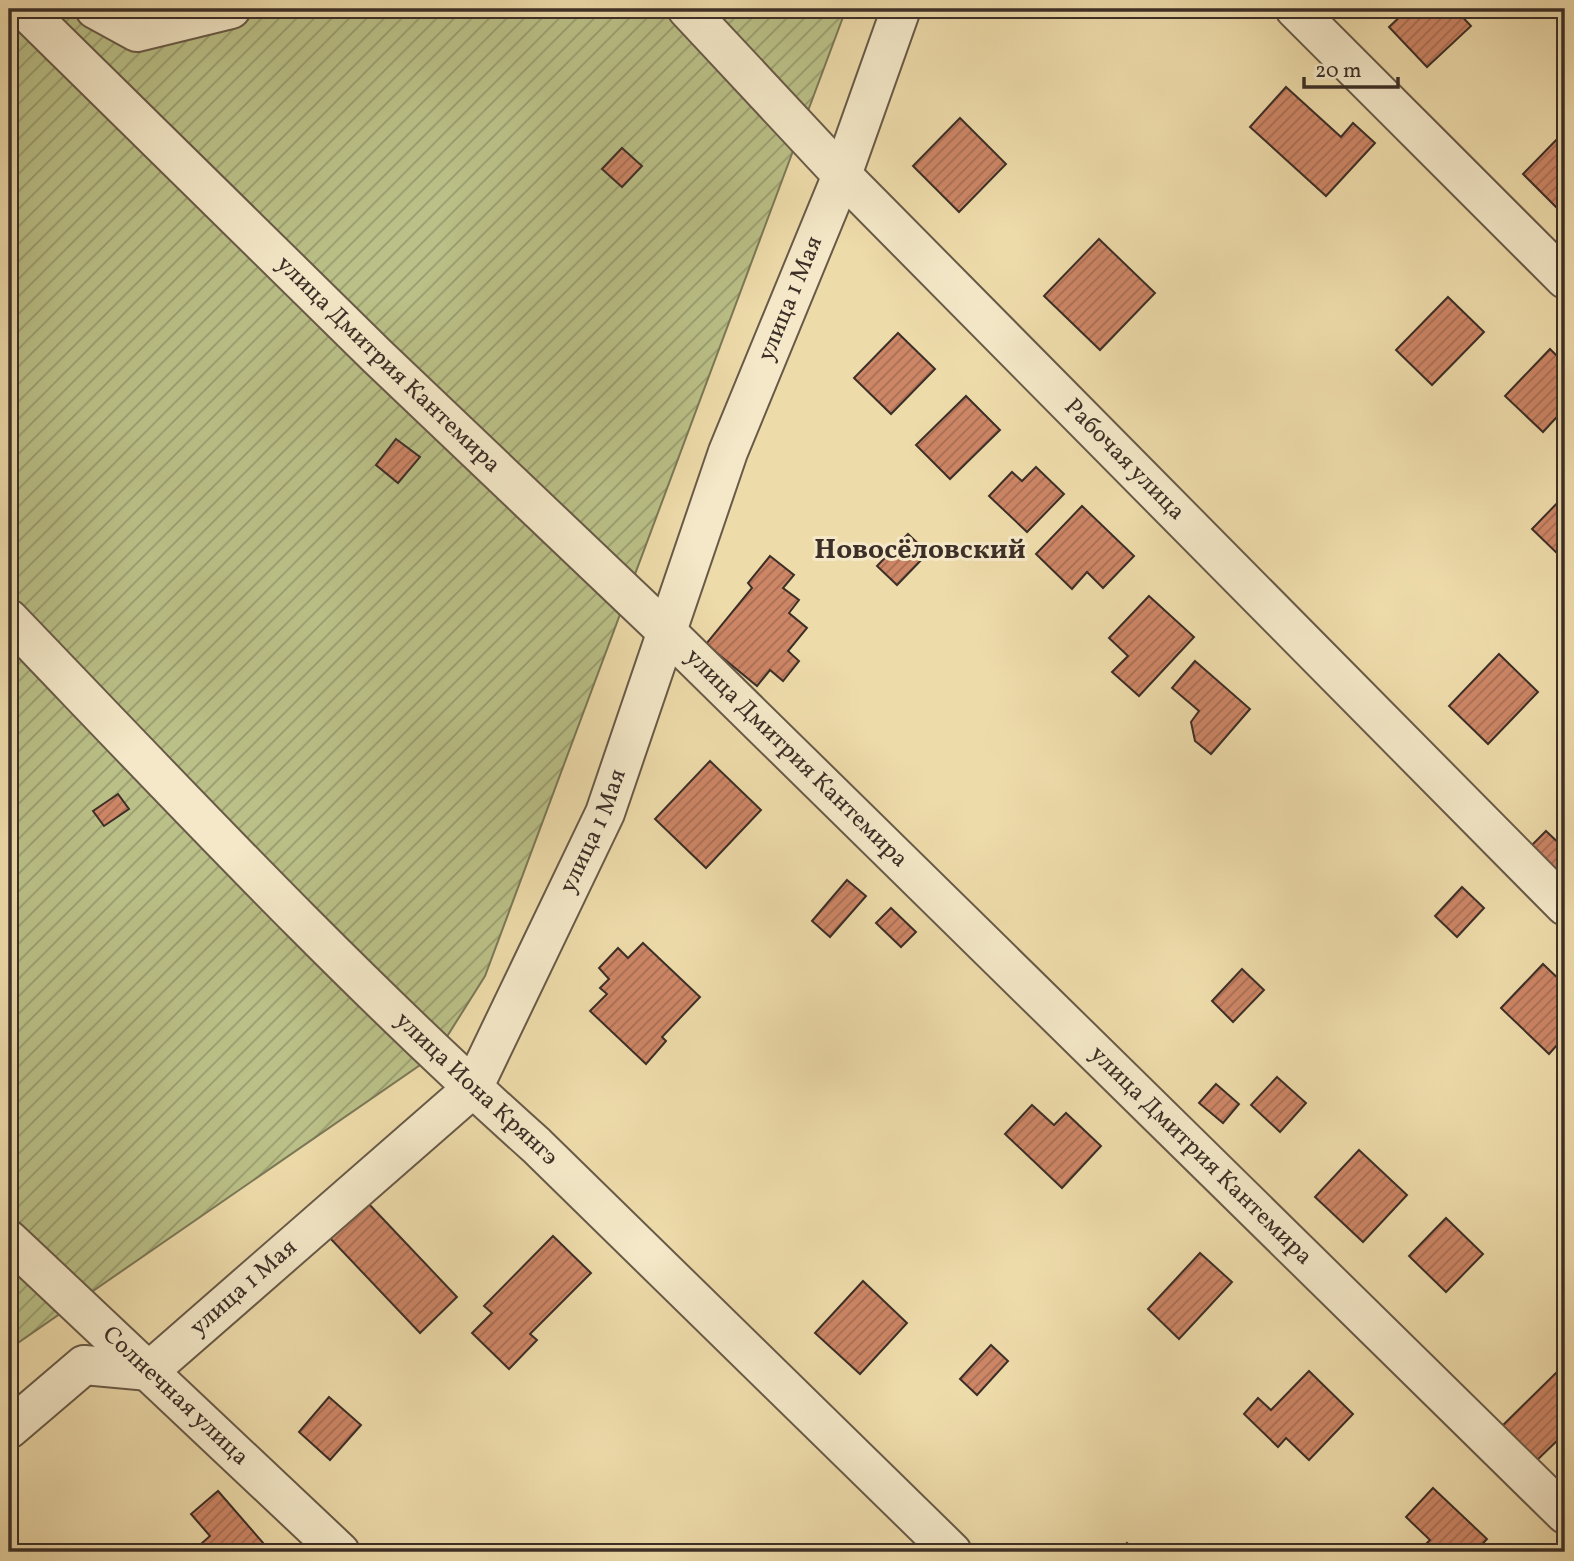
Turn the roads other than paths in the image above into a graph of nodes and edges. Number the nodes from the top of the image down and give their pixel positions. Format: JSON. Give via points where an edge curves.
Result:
{"nodes":[{"id":1,"x":24,"y":9,"type":"edge"},
{"id":2,"x":95,"y":9,"type":"edge"},
{"id":3,"x":231,"y":9,"type":"edge"},
{"id":4,"x":687,"y":9,"type":"edge"},
{"id":5,"x":901,"y":9,"type":"edge"},
{"id":6,"x":1296,"y":9,"type":"edge"},
{"id":7,"x":842,"y":175,"type":"junction"},
{"id":8,"x":1565,"y":279,"type":"edge"},
{"id":9,"x":9,"y":619,"type":"edge"},
{"id":10,"x":667,"y":632,"type":"junction"},
{"id":11,"x":1565,"y":906,"type":"edge"},
{"id":12,"x":473,"y":1088,"type":"junction"},
{"id":13,"x":9,"y":1240,"type":"edge"},
{"id":14,"x":149,"y":1371,"type":"junction"},
{"id":15,"x":9,"y":1429,"type":"edge"},
{"id":16,"x":1565,"y":1514,"type":"edge"},
{"id":17,"x":340,"y":1552,"type":"edge"},
{"id":18,"x":952,"y":1552,"type":"edge"}],
"edges":[{"from":1,"to":10,"type":"street","name":"улица Дмитрия Кантемира","via":[[377,356]]},
{"from":2,"to":3,"type":"street","via":[[137,32]]},
{"from":4,"to":7,"type":"street","name":"Рабочая улица"},
{"from":5,"to":7,"type":"street","name":"улица 1 Мая"},
{"from":6,"to":8,"type":"street"},
{"from":7,"to":10,"type":"street","name":"улица 1 Мая","via":[[728,452]]},
{"from":7,"to":11,"type":"street","name":"Рабочая улица"},
{"from":9,"to":12,"type":"street","name":"улица Иона Крянгэ","via":[[266,886]]},
{"from":10,"to":12,"type":"street","name":"улица 1 Мая","via":[[605,813]]},
{"from":10,"to":16,"type":"street","name":"улица Дмитрия Кантемира"},
{"from":12,"to":14,"type":"street","name":"улица 1 Мая"},
{"from":12,"to":18,"type":"street","name":"улица Иона Крянгэ"},
{"from":13,"to":14,"type":"street","name":"Солнечная улица"},
{"from":14,"to":15,"type":"street","via":[[84,1365]]},
{"from":14,"to":17,"type":"street","name":"Солнечная улица"}]}
